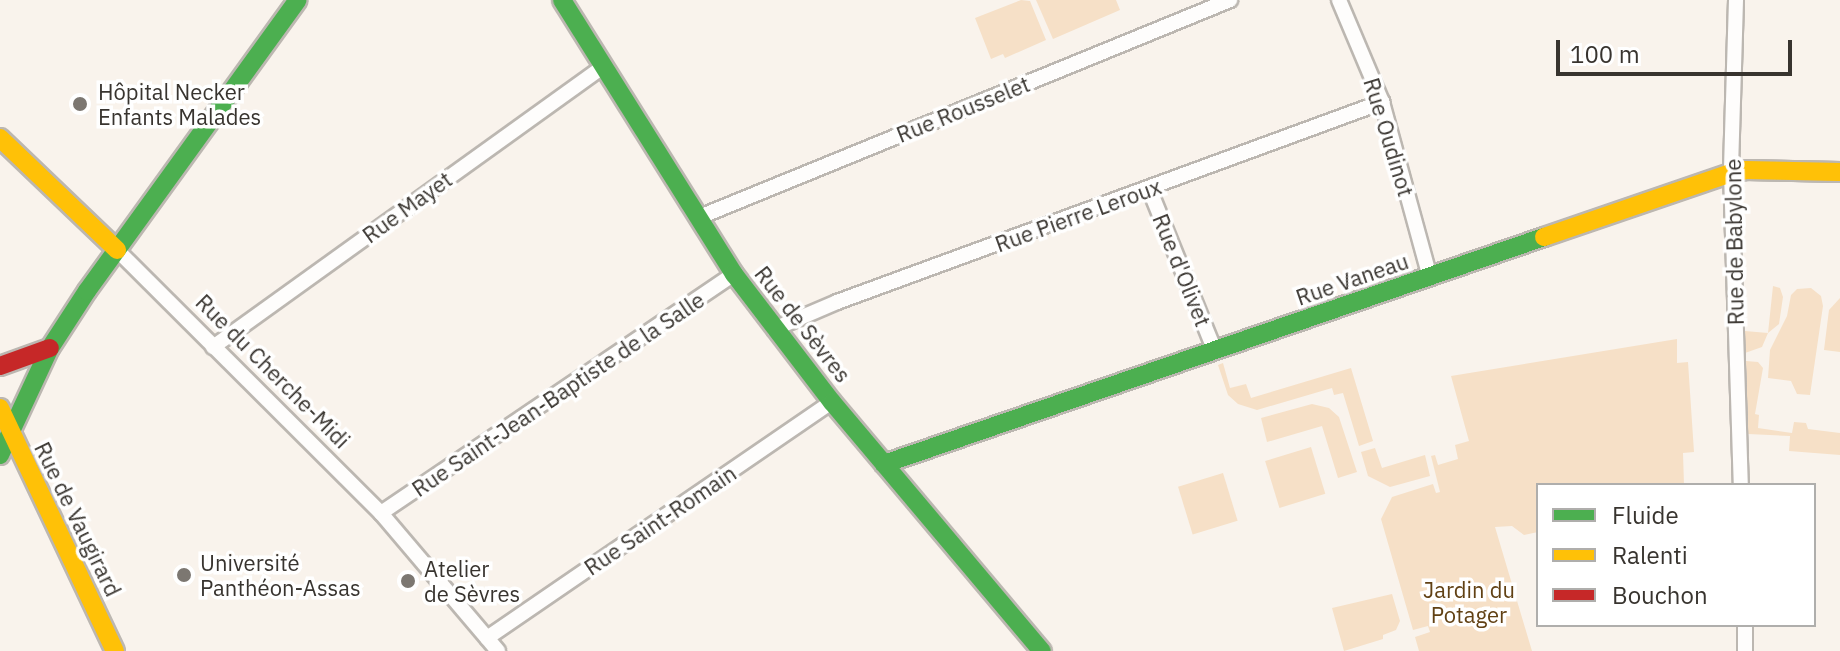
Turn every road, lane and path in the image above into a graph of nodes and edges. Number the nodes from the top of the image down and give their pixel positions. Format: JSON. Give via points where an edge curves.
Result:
{"nodes":[{"id":1,"x":298,"y":0,"type":"edge"},
{"id":2,"x":562,"y":0,"type":"edge"},
{"id":3,"x":1230,"y":0,"type":"edge"},
{"id":4,"x":1339,"y":0,"type":"edge"},
{"id":5,"x":1736,"y":0,"type":"edge"},
{"id":6,"x":602,"y":67,"type":"junction"},
{"id":7,"x":1382,"y":102,"type":"junction"},
{"id":8,"x":0,"y":138,"type":"edge"},
{"id":9,"x":1840,"y":172,"type":"edge"},
{"id":10,"x":1731,"y":173,"type":"junction"},
{"id":11,"x":1149,"y":188,"type":"junction"},
{"id":12,"x":697,"y":218,"type":"junction"},
{"id":13,"x":117,"y":250,"type":"junction"},
{"id":14,"x":734,"y":274,"type":"junction"},
{"id":15,"x":1430,"y":278,"type":"junction"},
{"id":16,"x":774,"y":329,"type":"junction"},
{"id":17,"x":213,"y":347,"type":"junction"},
{"id":18,"x":50,"y":348,"type":"junction"},
{"id":19,"x":1215,"y":351,"type":"junction"},
{"id":20,"x":0,"y":366,"type":"edge"},
{"id":21,"x":832,"y":402,"type":"junction"},
{"id":22,"x":0,"y":408,"type":"edge"},
{"id":23,"x":10,"y":432,"type":"junction"},
{"id":24,"x":0,"y":455,"type":"edge"},
{"id":25,"x":884,"y":464,"type":"junction"},
{"id":26,"x":1741,"y":483,"type":"edge"},
{"id":27,"x":381,"y":513,"type":"junction"},
{"id":28,"x":1745,"y":627,"type":"edge"},
{"id":29,"x":487,"y":638,"type":"junction"},
{"id":30,"x":115,"y":651,"type":"edge"},
{"id":31,"x":498,"y":651,"type":"edge"},
{"id":32,"x":1042,"y":651,"type":"edge"},
{"id":33,"x":1745,"y":651,"type":"edge"}],
"edges":[{"from":1,"to":13,"type":"main road"},
{"from":2,"to":6,"type":"main road","name":"Rue de Sèvres"},
{"from":3,"to":12,"type":"street","name":"Rue Rousselet"},
{"from":4,"to":7,"type":"street","name":"Rue Oudinot"},
{"from":5,"to":10,"type":"street","name":"Rue de Babylone"},
{"from":6,"to":12,"type":"main road","name":"Rue de Sèvres"},
{"from":6,"to":17,"type":"street","name":"Rue Mayet"},
{"from":7,"to":11,"type":"street","name":"Rue Pierre Leroux"},
{"from":7,"to":15,"type":"street","name":"Rue Oudinot"},
{"from":8,"to":13,"type":"main road","name":"Rue du Cherche-Midi"},
{"from":9,"to":10,"type":"main road","name":"Rue Vaneau"},
{"from":10,"to":15,"type":"main road","name":"Rue Vaneau"},
{"from":10,"to":26,"type":"street","name":"Rue de Babylone"},
{"from":11,"to":16,"type":"street","name":"Rue Pierre Leroux"},
{"from":11,"to":19,"type":"street","name":"Rue d'Olivet"},
{"from":12,"to":14,"type":"main road","name":"Rue de Sèvres"},
{"from":13,"to":17,"type":"street","name":"Rue du Cherche-Midi"},
{"from":13,"to":18,"type":"main road"},
{"from":14,"to":16,"type":"main road","name":"Rue de Sèvres"},
{"from":14,"to":27,"type":"street","name":"Rue Saint-Jean-Baptiste de la Salle"},
{"from":15,"to":19,"type":"main road","name":"Rue Vaneau"},
{"from":16,"to":21,"type":"main road","name":"Rue de Sèvres"},
{"from":17,"to":27,"type":"street","name":"Rue du Cherche-Midi"},
{"from":18,"to":20,"type":"main road"},
{"from":18,"to":23,"type":"main road"},
{"from":19,"to":25,"type":"main road","name":"Rue Vaneau"},
{"from":21,"to":25,"type":"main road","name":"Rue de Sèvres"},
{"from":21,"to":29,"type":"street","name":"Rue Saint-Romain"},
{"from":22,"to":23,"type":"main road","name":"Rue de Vaugirard"},
{"from":23,"to":24,"type":"main road"},
{"from":23,"to":30,"type":"main road","name":"Rue de Vaugirard"},
{"from":25,"to":32,"type":"main road","name":"Rue de Sèvres"},
{"from":27,"to":29,"type":"street","name":"Rue du Cherche-Midi"},
{"from":28,"to":33,"type":"street"},
{"from":29,"to":31,"type":"street","name":"Rue du Cherche-Midi"}]}
